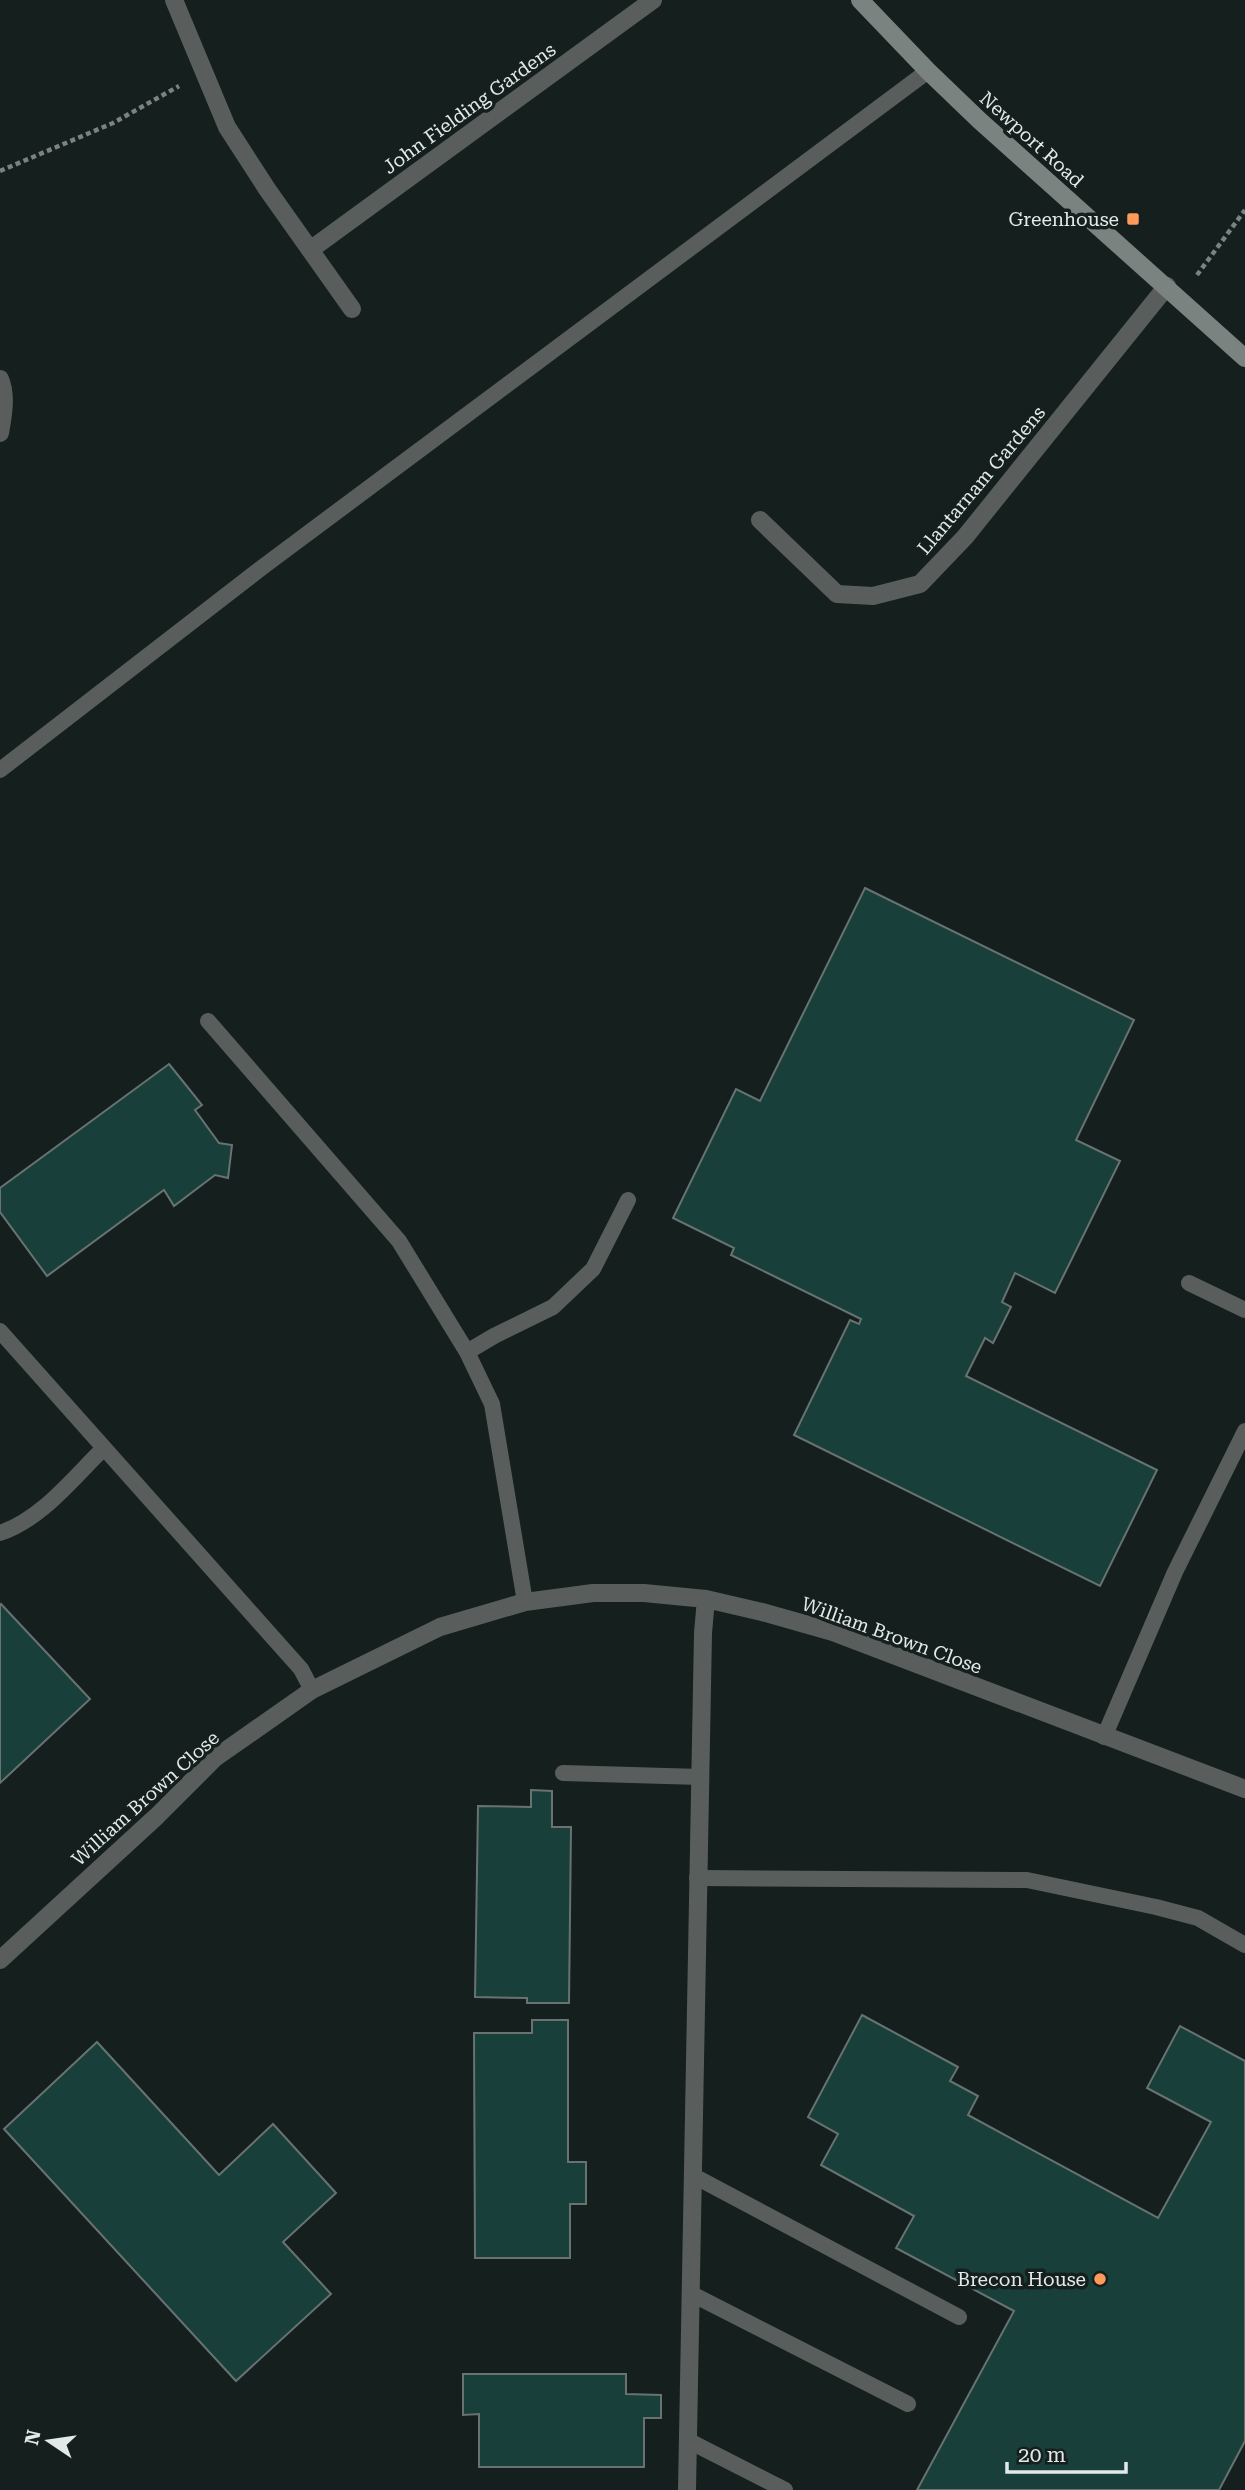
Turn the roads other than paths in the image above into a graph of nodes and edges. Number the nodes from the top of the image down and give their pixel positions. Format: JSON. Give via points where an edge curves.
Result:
{"nodes":[{"id":1,"x":174,"y":0,"type":"edge"},
{"id":2,"x":653,"y":0,"type":"edge"},
{"id":3,"x":860,"y":0,"type":"edge"},
{"id":4,"x":928,"y":71,"type":"junction"},
{"id":5,"x":310,"y":250,"type":"junction"},
{"id":6,"x":1173,"y":292,"type":"junction"},
{"id":7,"x":352,"y":309,"type":"dead end"},
{"id":8,"x":1245,"y":358,"type":"edge"},
{"id":9,"x":0,"y":379,"type":"edge"},
{"id":10,"x":0,"y":433,"type":"edge"},
{"id":11,"x":760,"y":520,"type":"dead end"},
{"id":12,"x":0,"y":770,"type":"edge"},
{"id":13,"x":208,"y":1021,"type":"dead end"},
{"id":14,"x":628,"y":1200,"type":"dead end"},
{"id":15,"x":1189,"y":1283,"type":"dead end"},
{"id":16,"x":1245,"y":1310,"type":"edge"},
{"id":17,"x":0,"y":1331,"type":"edge"},
{"id":18,"x":467,"y":1352,"type":"junction"},
{"id":19,"x":1245,"y":1432,"type":"edge"},
{"id":20,"x":104,"y":1448,"type":"junction"},
{"id":21,"x":0,"y":1534,"type":"edge"},
{"id":22,"x":706,"y":1599,"type":"junction"},
{"id":23,"x":525,"y":1602,"type":"junction"},
{"id":24,"x":312,"y":1690,"type":"junction"},
{"id":25,"x":1104,"y":1737,"type":"junction"},
{"id":26,"x":563,"y":1773,"type":"dead end"},
{"id":27,"x":700,"y":1777,"type":"junction"},
{"id":28,"x":1245,"y":1789,"type":"edge"},
{"id":29,"x":698,"y":1878,"type":"junction"},
{"id":30,"x":1245,"y":1945,"type":"edge"},
{"id":31,"x":0,"y":1960,"type":"edge"},
{"id":32,"x":692,"y":2175,"type":"junction"},
{"id":33,"x":690,"y":2293,"type":"junction"},
{"id":34,"x":959,"y":2317,"type":"dead end"},
{"id":35,"x":908,"y":2404,"type":"dead end"},
{"id":36,"x":687,"y":2440,"type":"junction"},
{"id":37,"x":687,"y":2490,"type":"edge"},
{"id":38,"x":785,"y":2490,"type":"edge"}],
"edges":[{"from":1,"to":5,"type":"street","via":[[226,127]]},
{"from":2,"to":5,"type":"street","name":"John Fielding Gardens"},
{"from":3,"to":4,"type":"street","name":"Newport Road"},
{"from":4,"to":6,"type":"street","name":"Newport Road"},
{"from":4,"to":12,"type":"lane","via":[[264,566]]},
{"from":5,"to":7,"type":"street"},
{"from":6,"to":8,"type":"street","name":"Newport Road"},
{"from":6,"to":11,"type":"street","name":"Llantarnam Gardens","via":[[920,584],[873,596],[837,594]]},
{"from":9,"to":10,"type":"street","via":[[4,408]]},
{"from":13,"to":18,"type":"lane","via":[[399,1241]]},
{"from":14,"to":18,"type":"lane","via":[[593,1269],[553,1307]]},
{"from":15,"to":16,"type":"lane"},
{"from":17,"to":20,"type":"lane"},
{"from":18,"to":23,"type":"lane","via":[[492,1404]]},
{"from":19,"to":25,"type":"lane","via":[[1175,1572]]},
{"from":20,"to":21,"type":"lane","via":[[35,1514]]},
{"from":20,"to":24,"type":"lane","via":[[300,1669]]},
{"from":22,"to":23,"type":"street","name":"William Brown Close","via":[[593,1593]]},
{"from":22,"to":25,"type":"street","name":"William Brown Close","via":[[833,1632]]},
{"from":22,"to":27,"type":"street"},
{"from":23,"to":24,"type":"street","name":"William Brown Close","via":[[440,1627]]},
{"from":24,"to":31,"type":"street","name":"William Brown Close","via":[[215,1758]]},
{"from":25,"to":28,"type":"street","name":"William Brown Close"},
{"from":26,"to":27,"type":"lane"},
{"from":27,"to":29,"type":"street"},
{"from":29,"to":30,"type":"lane","via":[[1027,1880],[1198,1918]]},
{"from":29,"to":32,"type":"street"},
{"from":32,"to":33,"type":"street"},
{"from":32,"to":34,"type":"lane"},
{"from":33,"to":35,"type":"lane"},
{"from":33,"to":36,"type":"street"},
{"from":36,"to":37,"type":"street"},
{"from":36,"to":38,"type":"lane"}]}
